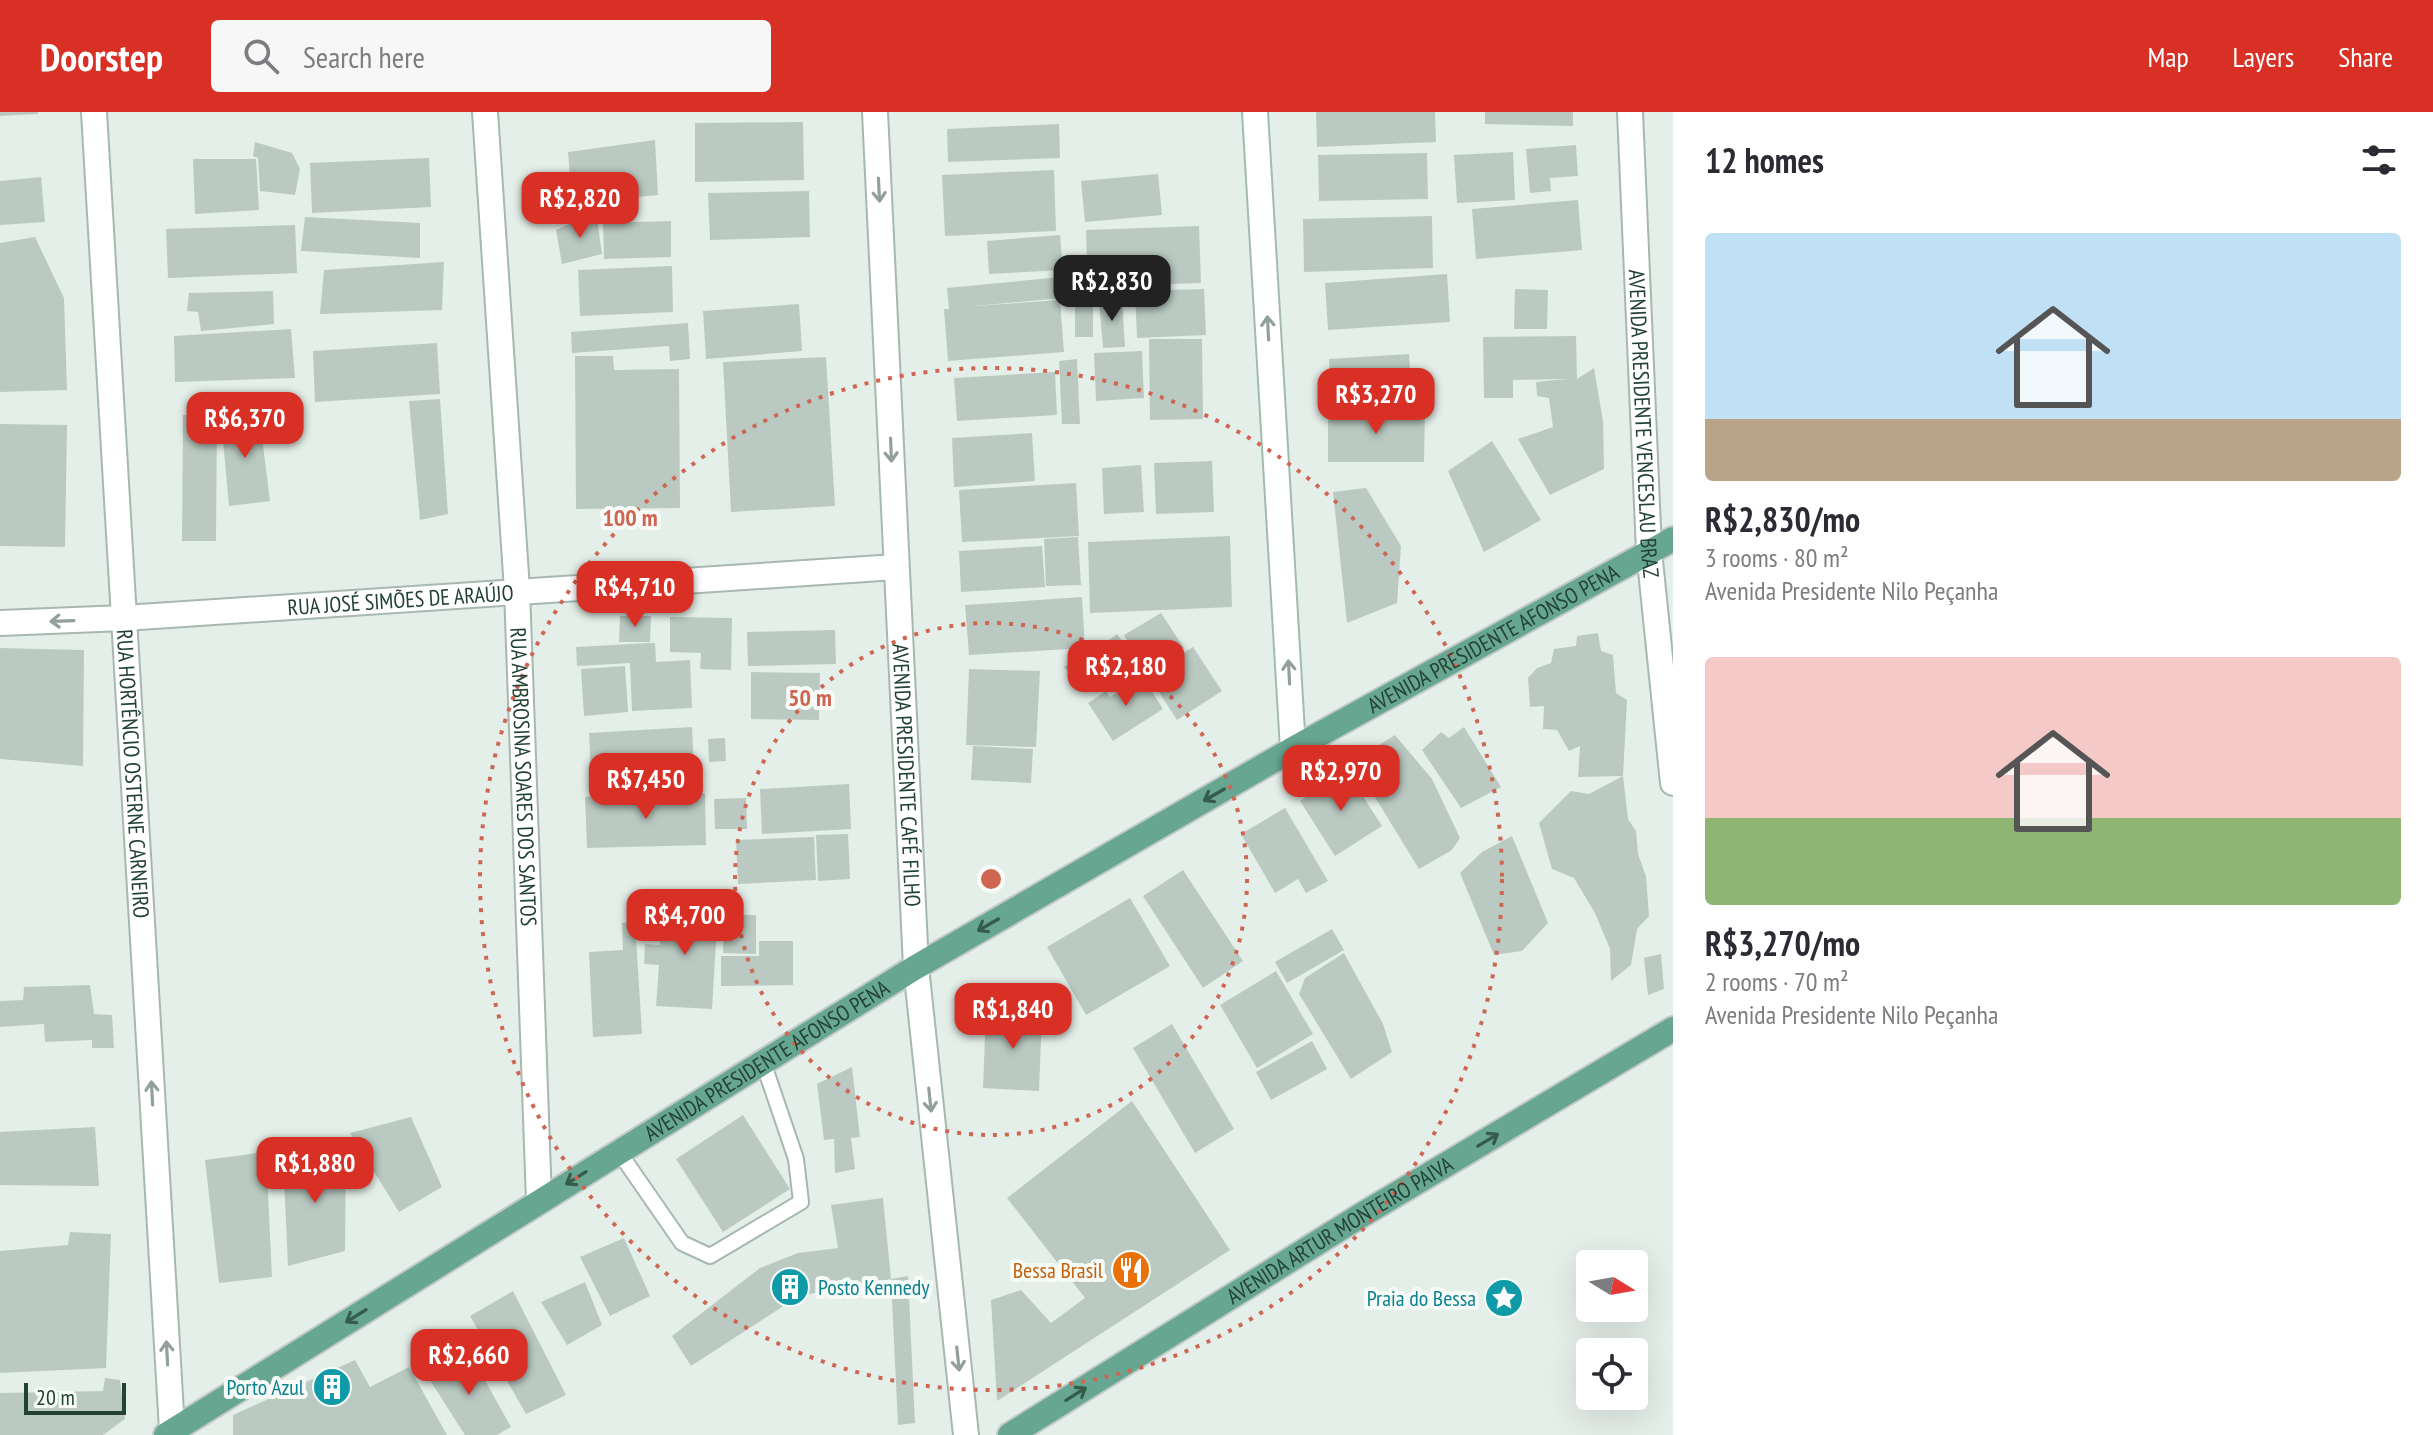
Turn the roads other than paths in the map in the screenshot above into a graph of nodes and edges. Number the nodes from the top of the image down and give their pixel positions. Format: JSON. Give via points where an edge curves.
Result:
{"nodes":[{"id":1,"x":94,"y":112,"type":"edge"},
{"id":2,"x":485,"y":112,"type":"edge"},
{"id":3,"x":875,"y":112,"type":"edge"},
{"id":4,"x":1255,"y":112,"type":"edge"},
{"id":5,"x":1630,"y":112,"type":"edge"},
{"id":6,"x":1673,"y":539,"type":"edge"},
{"id":7,"x":1649,"y":551,"type":"junction"},
{"id":8,"x":896,"y":567,"type":"junction"},
{"id":9,"x":517,"y":590,"type":"junction"},
{"id":10,"x":124,"y":618,"type":"junction"},
{"id":11,"x":0,"y":623,"type":"edge"},
{"id":12,"x":1293,"y":749,"type":"junction"},
{"id":13,"x":1673,"y":783,"type":"edge"},
{"id":14,"x":916,"y":967,"type":"junction"},
{"id":15,"x":1673,"y":1029,"type":"edge"},
{"id":16,"x":763,"y":1062,"type":"junction"},
{"id":17,"x":619,"y":1152,"type":"junction"},
{"id":18,"x":539,"y":1201,"type":"junction"},
{"id":19,"x":169,"y":1433,"type":"edge"},
{"id":20,"x":966,"y":1435,"type":"edge"},
{"id":21,"x":1010,"y":1435,"type":"edge"}],
"edges":[{"from":1,"to":10,"type":"street","name":"RUA HORTÊNCIO OSTERNE CARNEIRO"},
{"from":2,"to":9,"type":"street","name":"RUA AMBROSINA SOARES DOS SANTOS"},
{"from":3,"to":8,"type":"street","name":"AVENIDA PRESIDENTE CAFÉ FILHO","one_way":true},
{"from":12,"to":4,"type":"street","one_way":true},
{"from":5,"to":7,"type":"street","name":"AVENIDA PRESIDENTE VENCESLAU BRAZ"},
{"from":6,"to":7,"type":"main road","name":"AVENIDA PRESIDENTE AFONSO PENA"},
{"from":7,"to":12,"type":"main road","name":"AVENIDA PRESIDENTE AFONSO PENA"},
{"from":7,"to":13,"type":"street","name":"AVENIDA PRESIDENTE VENCESLAU BRAZ"},
{"from":8,"to":9,"type":"street","name":"RUA JOSÉ SIMÕES DE ARAÚJO"},
{"from":8,"to":14,"type":"street","name":"AVENIDA PRESIDENTE CAFÉ FILHO"},
{"from":9,"to":10,"type":"street","name":"RUA JOSÉ SIMÕES DE ARAÚJO"},
{"from":9,"to":18,"type":"street","name":"RUA AMBROSINA SOARES DOS SANTOS"},
{"from":10,"to":11,"type":"street","name":"RUA JOSÉ SIMÕES DE ARAÚJO","one_way":true},
{"from":19,"to":10,"type":"street","name":"RUA HORTÊNCIO OSTERNE CARNEIRO","one_way":true},
{"from":12,"to":14,"type":"main road","name":"AVENIDA PRESIDENTE AFONSO PENA","one_way":true},
{"from":14,"to":16,"type":"main road","name":"AVENIDA PRESIDENTE AFONSO PENA"},
{"from":14,"to":20,"type":"street","name":"AVENIDA PRESIDENTE CAFÉ FILHO","one_way":true},
{"from":21,"to":15,"type":"main road","name":"AVENIDA ARTUR MONTEIRO PAIVA","one_way":true},
{"from":16,"to":17,"type":"main road","name":"AVENIDA PRESIDENTE AFONSO PENA"},
{"from":16,"to":17,"type":"lane","via":[[796,1159],[801,1202],[710,1256],[682,1243]]},
{"from":17,"to":18,"type":"main road","name":"AVENIDA PRESIDENTE AFONSO PENA","one_way":true},
{"from":18,"to":19,"type":"main road","name":"AVENIDA PRESIDENTE AFONSO PENA","one_way":true}]}
